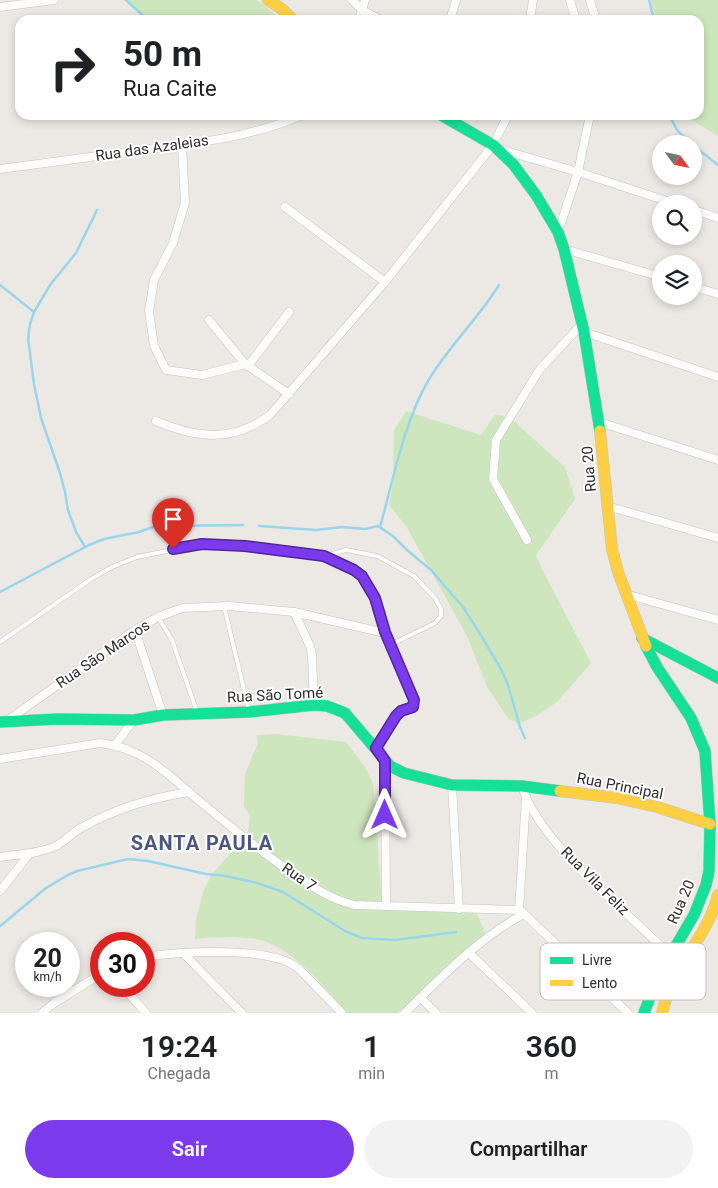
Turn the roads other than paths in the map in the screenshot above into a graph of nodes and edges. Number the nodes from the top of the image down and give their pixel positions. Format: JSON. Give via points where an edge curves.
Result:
{"nodes":[{"id":1,"x":54,"y":0,"type":"edge"},
{"id":2,"x":268,"y":0,"type":"edge"},
{"id":3,"x":352,"y":0,"type":"edge"},
{"id":4,"x":365,"y":0,"type":"edge"},
{"id":5,"x":456,"y":0,"type":"edge"},
{"id":6,"x":533,"y":0,"type":"edge"},
{"id":7,"x":570,"y":0,"type":"edge"},
{"id":8,"x":590,"y":0,"type":"edge"},
{"id":9,"x":284,"y":4,"type":"edge"},
{"id":10,"x":0,"y":7,"type":"edge"},
{"id":11,"x":362,"y":10,"type":"junction"},
{"id":12,"x":290,"y":15,"type":"edge"},
{"id":13,"x":360,"y":15,"type":"edge"},
{"id":14,"x":372,"y":15,"type":"edge"},
{"id":15,"x":452,"y":15,"type":"edge"},
{"id":16,"x":531,"y":15,"type":"edge"},
{"id":17,"x":574,"y":15,"type":"edge"},
{"id":18,"x":594,"y":15,"type":"edge"},
{"id":19,"x":291,"y":120,"type":"edge"},
{"id":20,"x":449,"y":120,"type":"edge"},
{"id":21,"x":506,"y":120,"type":"edge"},
{"id":22,"x":589,"y":120,"type":"edge"},
{"id":23,"x":182,"y":145,"type":"junction"},
{"id":24,"x":495,"y":147,"type":"junction"},
{"id":25,"x":0,"y":169,"type":"edge"},
{"id":26,"x":578,"y":172,"type":"junction"},
{"id":27,"x":652,"y":196,"type":"edge"},
{"id":28,"x":285,"y":207,"type":"dead end"},
{"id":29,"x":702,"y":213,"type":"edge"},
{"id":30,"x":718,"y":218,"type":"edge"},
{"id":31,"x":558,"y":232,"type":"junction"},
{"id":32,"x":564,"y":249,"type":"junction"},
{"id":33,"x":652,"y":275,"type":"edge"},
{"id":34,"x":385,"y":282,"type":"junction"},
{"id":35,"x":702,"y":289,"type":"edge"},
{"id":36,"x":718,"y":294,"type":"edge"},
{"id":37,"x":289,"y":312,"type":"dead end"},
{"id":38,"x":209,"y":320,"type":"dead end"},
{"id":39,"x":583,"y":328,"type":"junction"},
{"id":40,"x":246,"y":365,"type":"junction"},
{"id":41,"x":718,"y":377,"type":"edge"},
{"id":42,"x":289,"y":394,"type":"junction"},
{"id":43,"x":156,"y":421,"type":"dead end"},
{"id":44,"x":599,"y":422,"type":"junction"},
{"id":45,"x":718,"y":460,"type":"edge"},
{"id":46,"x":607,"y":506,"type":"junction"},
{"id":47,"x":718,"y":538,"type":"edge"},
{"id":48,"x":527,"y":540,"type":"dead end"},
{"id":49,"x":324,"y":556,"type":"junction"},
{"id":50,"x":626,"y":594,"type":"junction"},
{"id":51,"x":224,"y":606,"type":"junction"},
{"id":52,"x":294,"y":612,"type":"junction"},
{"id":53,"x":158,"y":617,"type":"junction"},
{"id":54,"x":718,"y":620,"type":"edge"},
{"id":55,"x":135,"y":630,"type":"junction"},
{"id":56,"x":385,"y":632,"type":"junction"},
{"id":57,"x":642,"y":638,"type":"junction"},
{"id":58,"x":0,"y":642,"type":"edge"},
{"id":59,"x":390,"y":645,"type":"junction"},
{"id":60,"x":718,"y":678,"type":"edge"},
{"id":61,"x":314,"y":705,"type":"junction"},
{"id":62,"x":249,"y":712,"type":"junction"},
{"id":63,"x":198,"y":714,"type":"junction"},
{"id":64,"x":163,"y":715,"type":"junction"},
{"id":65,"x":134,"y":720,"type":"junction"},
{"id":66,"x":3,"y":722,"type":"edge"},
{"id":67,"x":115,"y":745,"type":"junction"},
{"id":68,"x":376,"y":748,"type":"junction"},
{"id":69,"x":0,"y":759,"type":"edge"},
{"id":70,"x":385,"y":761,"type":"junction"},
{"id":71,"x":452,"y":785,"type":"junction"},
{"id":72,"x":522,"y":786,"type":"junction"},
{"id":73,"x":189,"y":792,"type":"junction"},
{"id":74,"x":526,"y":798,"type":"junction"},
{"id":75,"x":715,"y":800,"type":"edge"},
{"id":76,"x":710,"y":824,"type":"junction"},
{"id":77,"x":30,"y":853,"type":"junction"},
{"id":78,"x":0,"y":857,"type":"edge"},
{"id":79,"x":0,"y":891,"type":"edge"},
{"id":80,"x":718,"y":895,"type":"edge"},
{"id":81,"x":386,"y":906,"type":"junction"},
{"id":82,"x":459,"y":909,"type":"junction"},
{"id":83,"x":522,"y":912,"type":"junction"},
{"id":84,"x":712,"y":924,"type":"edge"},
{"id":85,"x":555,"y":943,"type":"edge"},
{"id":86,"x":658,"y":943,"type":"edge"},
{"id":87,"x":677,"y":943,"type":"edge"},
{"id":88,"x":698,"y":943,"type":"edge"},
{"id":89,"x":183,"y":953,"type":"junction"},
{"id":90,"x":469,"y":953,"type":"junction"},
{"id":91,"x":155,"y":956,"type":"edge"},
{"id":92,"x":90,"y":982,"type":"edge"},
{"id":93,"x":132,"y":997,"type":"edge"},
{"id":94,"x":420,"y":998,"type":"junction"},
{"id":95,"x":614,"y":1000,"type":"edge"},
{"id":96,"x":649,"y":1000,"type":"edge"},
{"id":97,"x":665,"y":1000,"type":"edge"},
{"id":98,"x":48,"y":1011,"type":"edge"},
{"id":99,"x":146,"y":1013,"type":"edge"},
{"id":100,"x":242,"y":1013,"type":"edge"},
{"id":101,"x":342,"y":1013,"type":"edge"},
{"id":102,"x":405,"y":1013,"type":"edge"},
{"id":103,"x":436,"y":1013,"type":"edge"},
{"id":104,"x":532,"y":1013,"type":"edge"},
{"id":105,"x":628,"y":1013,"type":"edge"},
{"id":106,"x":644,"y":1013,"type":"edge"},
{"id":107,"x":662,"y":1013,"type":"edge"}],
"edges":[{"from":1,"to":10,"type":"street"},
{"from":2,"to":9,"type":"street"},
{"from":3,"to":11,"type":"street"},
{"from":4,"to":11,"type":"street"},
{"from":5,"to":15,"type":"street"},
{"from":6,"to":16,"type":"street"},
{"from":7,"to":17,"type":"street"},
{"from":8,"to":18,"type":"street"},
{"from":9,"to":12,"type":"street"},
{"from":11,"to":13,"type":"street"},
{"from":11,"to":14,"type":"street"},
{"from":19,"to":23,"type":"street","name":"Rua das Azaleias","via":[[259,131]]},
{"from":20,"to":24,"type":"street","name":"Rua 20"},
{"from":21,"to":24,"type":"street"},
{"from":22,"to":26,"type":"street"},
{"from":23,"to":25,"type":"street","name":"Rua das Azaleias"},
{"from":23,"to":40,"type":"street","via":[[186,203],[173,244],[154,280],[149,311],[154,346],[166,370],[202,375]]},
{"from":24,"to":26,"type":"street"},
{"from":24,"to":31,"type":"street","name":"Rua 20","via":[[525,179]]},
{"from":24,"to":34,"type":"street"},
{"from":26,"to":27,"type":"street"},
{"from":26,"to":31,"type":"street"},
{"from":28,"to":34,"type":"street"},
{"from":29,"to":30,"type":"street"},
{"from":31,"to":32,"type":"street","name":"Rua 20"},
{"from":32,"to":33,"type":"street"},
{"from":32,"to":39,"type":"street","name":"Rua 20"},
{"from":34,"to":42,"type":"street"},
{"from":35,"to":36,"type":"street"},
{"from":37,"to":40,"type":"street"},
{"from":38,"to":40,"type":"street"},
{"from":39,"to":41,"type":"street"},
{"from":39,"to":44,"type":"street","name":"Rua 20"},
{"from":39,"to":48,"type":"street","via":[[540,369],[496,440],[493,479]]},
{"from":40,"to":42,"type":"street"},
{"from":42,"to":43,"type":"street","via":[[270,415],[247,430],[219,434],[188,433]]},
{"from":44,"to":45,"type":"street"},
{"from":44,"to":46,"type":"street","name":"Rua 20"},
{"from":46,"to":47,"type":"street"},
{"from":46,"to":50,"type":"street","name":"Rua 20","via":[[612,549]]},
{"from":49,"to":56,"type":"lane","via":[[362,576],[375,598]]},
{"from":49,"to":58,"type":"lane","via":[[234,544],[202,544],[138,557],[91,579]]},
{"from":49,"to":59,"type":"lane","via":[[346,550],[377,556],[414,576],[435,598],[441,609],[439,620]]},
{"from":50,"to":54,"type":"street"},
{"from":50,"to":57,"type":"street","name":"Rua 20"},
{"from":51,"to":52,"type":"street","name":"Rua São Marcos"},
{"from":51,"to":53,"type":"street","name":"Rua São Marcos","via":[[182,608]]},
{"from":51,"to":62,"type":"lane"},
{"from":52,"to":56,"type":"street","name":"Rua São Marcos"},
{"from":52,"to":61,"type":"street","via":[[312,655]]},
{"from":53,"to":55,"type":"street","name":"Rua São Marcos"},
{"from":53,"to":63,"type":"lane","via":[[172,640]]},
{"from":55,"to":64,"type":"street"},
{"from":55,"to":66,"type":"street","name":"Rua São Marcos"},
{"from":56,"to":59,"type":"lane"},
{"from":57,"to":60,"type":"street"},
{"from":57,"to":75,"type":"street","name":"Rua 20","via":[[698,732]]},
{"from":59,"to":68,"type":"lane","via":[[414,704],[396,716]]},
{"from":61,"to":62,"type":"street","name":"Rua São Tomé"},
{"from":61,"to":68,"type":"street","name":"Rua São Tomé","via":[[337,708],[346,713]]},
{"from":62,"to":63,"type":"street","name":"Rua São Tomé"},
{"from":63,"to":64,"type":"street","name":"Rua São Tomé"},
{"from":64,"to":65,"type":"street","name":"Rua São Tomé"},
{"from":65,"to":66,"type":"street","name":"Rua São Tomé"},
{"from":65,"to":67,"type":"street"},
{"from":67,"to":69,"type":"street","name":"Rua 7","via":[[100,743]]},
{"from":67,"to":73,"type":"street","name":"Rua 7","via":[[138,752]]},
{"from":68,"to":70,"type":"street","name":"Rua São Tomé"},
{"from":70,"to":71,"type":"street","name":"Rua São Tomé","via":[[396,771]]},
{"from":70,"to":81,"type":"street"},
{"from":71,"to":72,"type":"street","name":"Rua São Tomé"},
{"from":71,"to":82,"type":"street"},
{"from":72,"to":74,"type":"street","name":"Rua Vila Feliz"},
{"from":72,"to":76,"type":"street","name":"Rua Principal","via":[[617,798]]},
{"from":73,"to":77,"type":"street","via":[[136,803],[80,828],[56,846]]},
{"from":73,"to":81,"type":"street","name":"Rua 7","via":[[253,846],[323,894],[354,905]]},
{"from":74,"to":83,"type":"street"},
{"from":74,"to":86,"type":"street","name":"Rua Vila Feliz","via":[[550,834],[584,874]]},
{"from":75,"to":76,"type":"street","name":"Rua 20"},
{"from":76,"to":87,"type":"street","name":"Rua 20","via":[[706,885],[694,915]]},
{"from":77,"to":78,"type":"street"},
{"from":77,"to":79,"type":"street"},
{"from":80,"to":84,"type":"street","name":"Rua 20"},
{"from":81,"to":82,"type":"street","name":"Rua 7"},
{"from":82,"to":83,"type":"street","name":"Rua 7"},
{"from":83,"to":85,"type":"street"},
{"from":83,"to":90,"type":"street"},
{"from":84,"to":88,"type":"street","name":"Rua 20"},
{"from":89,"to":91,"type":"street"},
{"from":89,"to":100,"type":"street"},
{"from":89,"to":101,"type":"street","via":[[249,954],[293,963]]},
{"from":90,"to":94,"type":"street"},
{"from":90,"to":104,"type":"street"},
{"from":92,"to":98,"type":"street"},
{"from":93,"to":99,"type":"street"},
{"from":94,"to":102,"type":"street"},
{"from":94,"to":103,"type":"street"},
{"from":95,"to":105,"type":"street"},
{"from":96,"to":106,"type":"street","name":"Rua 20"},
{"from":97,"to":107,"type":"street","name":"Rua 20"}]}
